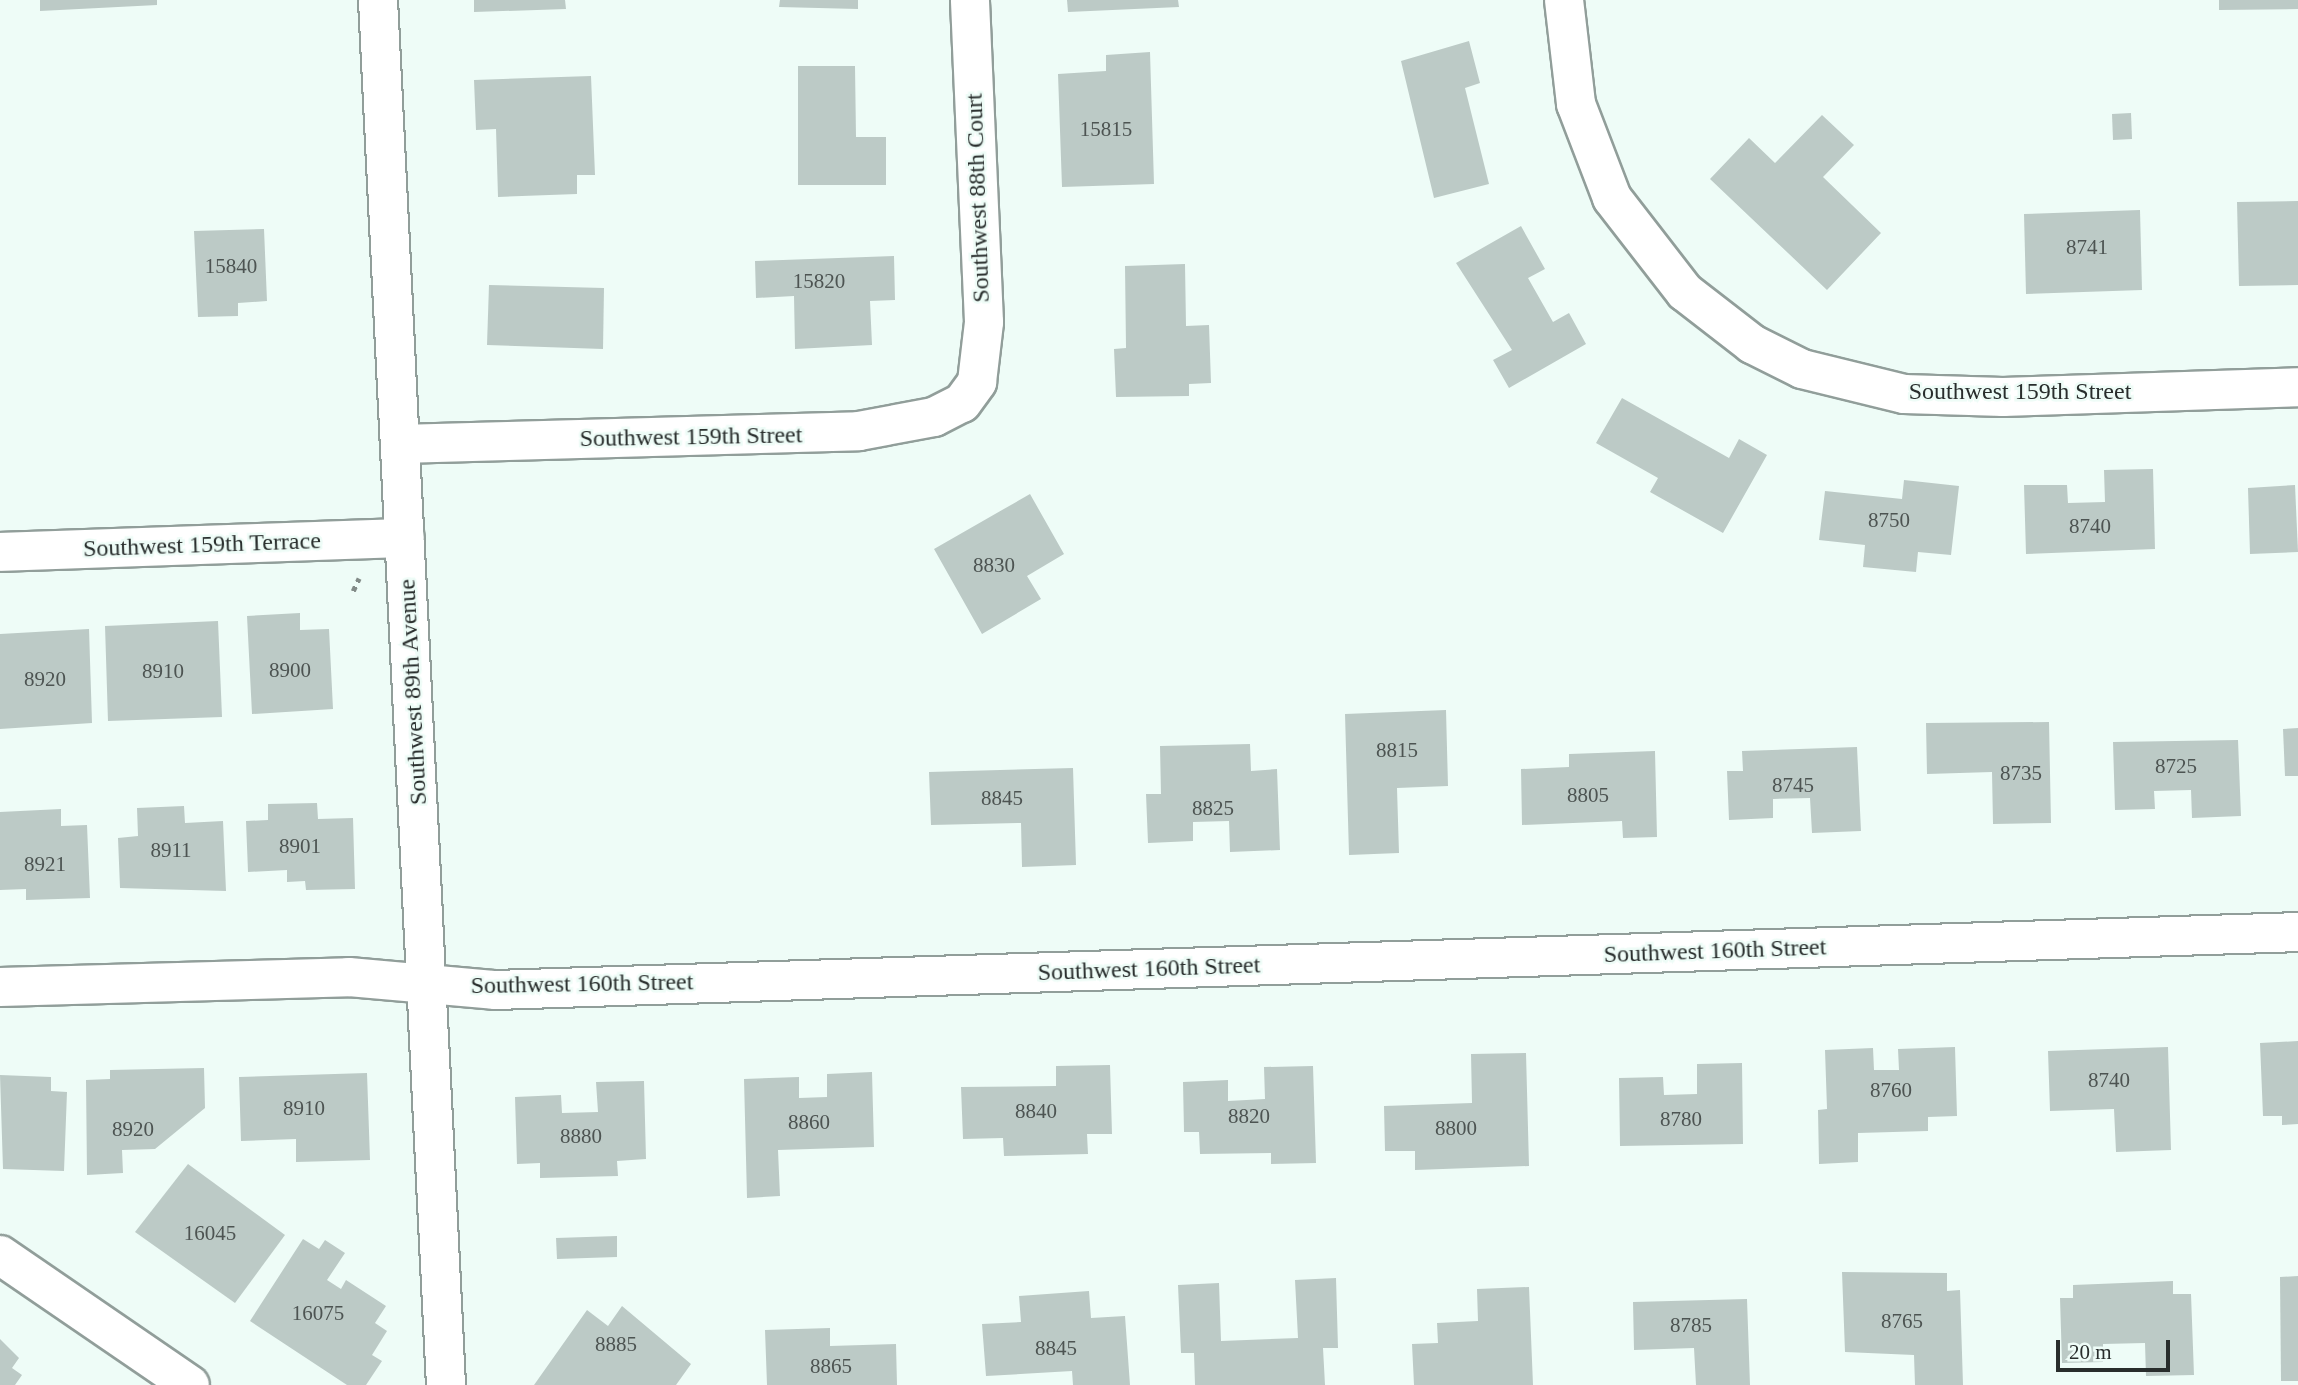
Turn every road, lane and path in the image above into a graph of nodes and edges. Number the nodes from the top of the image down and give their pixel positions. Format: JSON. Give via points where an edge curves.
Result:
{"nodes":[{"id":1,"x":378,"y":0,"type":"edge"},
{"id":2,"x":970,"y":0,"type":"edge"},
{"id":3,"x":1564,"y":0,"type":"edge"},
{"id":4,"x":2298,"y":387,"type":"edge"},
{"id":5,"x":972,"y":394,"type":"joint"},
{"id":6,"x":400,"y":444,"type":"junction"},
{"id":7,"x":405,"y":538,"type":"junction"},
{"id":8,"x":0,"y":552,"type":"edge"},
{"id":9,"x":2298,"y":932,"type":"edge"},
{"id":10,"x":425,"y":983,"type":"junction"},
{"id":11,"x":0,"y":987,"type":"edge"},
{"id":12,"x":0,"y":1255,"type":"edge"},
{"id":13,"x":190,"y":1385,"type":"edge"},
{"id":14,"x":446,"y":1385,"type":"edge"}],
"edges":[{"from":1,"to":6,"type":"street","name":"Southwest 89th Avenue"},
{"from":2,"to":5,"type":"street","name":"Southwest 88th Court","via":[[984,322]]},
{"from":3,"to":4,"type":"street","name":"Southwest 159th Street","via":[[1576,104],[1590,153],[1639,237],[1685,292],[1752,344],[1802,369],[1904,394]]},
{"from":5,"to":6,"type":"street","name":"Southwest 159th Street","via":[[942,414],[859,431]]},
{"from":6,"to":7,"type":"street","name":"Southwest 89th Avenue"},
{"from":7,"to":8,"type":"street","name":"Southwest 159th Terrace"},
{"from":7,"to":10,"type":"street","name":"Southwest 89th Avenue"},
{"from":9,"to":10,"type":"street","name":"Southwest 160th Street","via":[[509,989]]},
{"from":10,"to":11,"type":"street","name":"Southwest 160th Street","via":[[349,977]]},
{"from":10,"to":14,"type":"street","name":"Southwest 89th Avenue"},
{"from":12,"to":13,"type":"street"}]}
